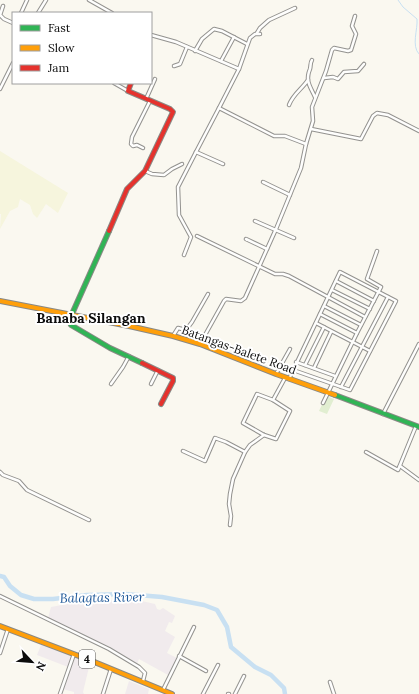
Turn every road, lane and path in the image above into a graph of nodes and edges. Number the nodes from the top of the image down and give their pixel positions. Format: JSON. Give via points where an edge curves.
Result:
{"nodes":[{"id":1,"x":27,"y":0,"type":"edge"},
{"id":2,"x":46,"y":0,"type":"edge"},
{"id":3,"x":90,"y":0,"type":"edge"},
{"id":4,"x":2,"y":6,"type":"dead end"},
{"id":5,"x":295,"y":8,"type":"dead end"},
{"id":6,"x":21,"y":12,"type":"edge"},
{"id":7,"x":39,"y":12,"type":"edge"},
{"id":8,"x":110,"y":12,"type":"edge"},
{"id":9,"x":355,"y":16,"type":"dead end"},
{"id":10,"x":12,"y":23,"type":"edge"},
{"id":11,"x":152,"y":35,"type":"edge"},
{"id":12,"x":234,"y":37,"type":"junction"},
{"id":13,"x":248,"y":44,"type":"junction"},
{"id":14,"x":187,"y":47,"type":"junction"},
{"id":15,"x":195,"y":51,"type":"junction"},
{"id":16,"x":312,"y":60,"type":"dead end"},
{"id":17,"x":221,"y":61,"type":"junction"},
{"id":18,"x":364,"y":64,"type":"dead end"},
{"id":19,"x":12,"y":65,"type":"edge"},
{"id":20,"x":174,"y":66,"type":"dead end"},
{"id":21,"x":239,"y":70,"type":"junction"},
{"id":22,"x":324,"y":78,"type":"junction"},
{"id":23,"x":155,"y":79,"type":"dead end"},
{"id":24,"x":308,"y":79,"type":"junction"},
{"id":25,"x":116,"y":84,"type":"edge"},
{"id":26,"x":131,"y":84,"type":"edge"},
{"id":27,"x":0,"y":89,"type":"edge"},
{"id":28,"x":128,"y":91,"type":"junction"},
{"id":29,"x":315,"y":98,"type":"junction"},
{"id":30,"x":148,"y":100,"type":"junction"},
{"id":31,"x":289,"y":105,"type":"dead end"},
{"id":32,"x":219,"y":108,"type":"junction"},
{"id":33,"x":311,"y":129,"type":"junction"},
{"id":34,"x":419,"y":131,"type":"edge"},
{"id":35,"x":306,"y":144,"type":"junction"},
{"id":36,"x":143,"y":148,"type":"dead end"},
{"id":37,"x":196,"y":152,"type":"junction"},
{"id":38,"x":182,"y":164,"type":"dead end"},
{"id":39,"x":223,"y":164,"type":"dead end"},
{"id":40,"x":145,"y":171,"type":"junction"},
{"id":41,"x":263,"y":182,"type":"dead end"},
{"id":42,"x":290,"y":195,"type":"junction"},
{"id":43,"x":255,"y":220,"type":"dead end"},
{"id":44,"x":276,"y":229,"type":"junction"},
{"id":45,"x":197,"y":236,"type":"dead end"},
{"id":46,"x":294,"y":238,"type":"dead end"},
{"id":47,"x":246,"y":239,"type":"dead end"},
{"id":48,"x":267,"y":249,"type":"junction"},
{"id":49,"x":377,"y":251,"type":"dead end"},
{"id":50,"x":184,"y":255,"type":"dead end"},
{"id":51,"x":259,"y":266,"type":"junction"},
{"id":52,"x":336,"y":281,"type":"junction"},
{"id":53,"x":332,"y":290,"type":"junction"},
{"id":54,"x":379,"y":292,"type":"junction"},
{"id":55,"x":208,"y":294,"type":"dead end"},
{"id":56,"x":328,"y":297,"type":"junction"},
{"id":57,"x":388,"y":297,"type":"junction"},
{"id":58,"x":0,"y":301,"type":"edge"},
{"id":59,"x":374,"y":301,"type":"junction"},
{"id":60,"x":324,"y":306,"type":"junction"},
{"id":61,"x":370,"y":309,"type":"junction"},
{"id":62,"x":72,"y":314,"type":"junction"},
{"id":63,"x":320,"y":314,"type":"junction"},
{"id":64,"x":366,"y":317,"type":"junction"},
{"id":65,"x":316,"y":323,"type":"junction"},
{"id":66,"x":361,"y":325,"type":"junction"},
{"id":67,"x":324,"y":327,"type":"junction"},
{"id":68,"x":332,"y":332,"type":"junction"},
{"id":69,"x":357,"y":333,"type":"junction"},
{"id":70,"x":173,"y":336,"type":"junction"},
{"id":71,"x":353,"y":342,"type":"junction"},
{"id":72,"x":200,"y":344,"type":"junction"},
{"id":73,"x":419,"y":344,"type":"edge"},
{"id":74,"x":362,"y":347,"type":"junction"},
{"id":75,"x":290,"y":349,"type":"dead end"},
{"id":76,"x":370,"y":351,"type":"junction"},
{"id":77,"x":129,"y":356,"type":"junction"},
{"id":78,"x":296,"y":362,"type":"junction"},
{"id":79,"x":305,"y":365,"type":"junction"},
{"id":80,"x":314,"y":368,"type":"junction"},
{"id":81,"x":158,"y":369,"type":"junction"},
{"id":82,"x":293,"y":370,"type":"junction"},
{"id":83,"x":276,"y":374,"type":"junction"},
{"id":84,"x":335,"y":376,"type":"junction"},
{"id":85,"x":287,"y":378,"type":"junction"},
{"id":86,"x":111,"y":384,"type":"dead end"},
{"id":87,"x":151,"y":384,"type":"dead end"},
{"id":88,"x":331,"y":384,"type":"junction"},
{"id":89,"x":341,"y":387,"type":"junction"},
{"id":90,"x":327,"y":392,"type":"junction"},
{"id":91,"x":273,"y":400,"type":"junction"},
{"id":92,"x":323,"y":403,"type":"dead end"},
{"id":93,"x":161,"y":404,"type":"dead end"},
{"id":94,"x":383,"y":414,"type":"junction"},
{"id":95,"x":418,"y":426,"type":"edge"},
{"id":96,"x":264,"y":435,"type":"junction"},
{"id":97,"x":183,"y":451,"type":"dead end"},
{"id":98,"x":245,"y":452,"type":"junction"},
{"id":99,"x":366,"y":452,"type":"dead end"},
{"id":100,"x":400,"y":466,"type":"junction"},
{"id":101,"x":0,"y":472,"type":"edge"},
{"id":102,"x":419,"y":480,"type":"edge"},
{"id":103,"x":89,"y":520,"type":"dead end"},
{"id":104,"x":230,"y":525,"type":"dead end"},
{"id":105,"x":0,"y":596,"type":"edge"},
{"id":106,"x":0,"y":626,"type":"edge"},
{"id":107,"x":194,"y":627,"type":"dead end"},
{"id":108,"x":8,"y":630,"type":"junction"},
{"id":109,"x":0,"y":653,"type":"edge"},
{"id":110,"x":74,"y":654,"type":"junction"},
{"id":111,"x":179,"y":656,"type":"junction"},
{"id":112,"x":218,"y":665,"type":"dead end"},
{"id":113,"x":111,"y":669,"type":"junction"},
{"id":114,"x":206,"y":671,"type":"dead end"},
{"id":115,"x":244,"y":676,"type":"dead end"},
{"id":116,"x":143,"y":682,"type":"junction"},
{"id":117,"x":330,"y":682,"type":"dead end"},
{"id":118,"x":162,"y":690,"type":"junction"},
{"id":119,"x":60,"y":694,"type":"edge"},
{"id":120,"x":103,"y":694,"type":"edge"},
{"id":121,"x":172,"y":694,"type":"edge"},
{"id":122,"x":203,"y":694,"type":"edge"},
{"id":123,"x":235,"y":694,"type":"edge"},
{"id":124,"x":334,"y":694,"type":"edge"}],
"edges":[{"from":1,"to":6,"type":"street"},
{"from":2,"to":7,"type":"street"},
{"from":3,"to":8,"type":"street"},
{"from":4,"to":10,"type":"street","via":[[0,15]]},
{"from":5,"to":13,"type":"street","via":[[269,20],[260,28],[259,34],[251,36]]},
{"from":9,"to":22,"type":"street","via":[[352,26],[356,34],[351,50],[333,48]]},
{"from":11,"to":14,"type":"street"},
{"from":12,"to":13,"type":"street"},
{"from":12,"to":15,"type":"street","via":[[214,29],[202,39]]},
{"from":12,"to":17,"type":"street"},
{"from":13,"to":21,"type":"street"},
{"from":14,"to":15,"type":"street"},
{"from":14,"to":20,"type":"street","via":[[180,64]]},
{"from":15,"to":17,"type":"street"},
{"from":16,"to":24,"type":"street"},
{"from":17,"to":21,"type":"street"},
{"from":18,"to":22,"type":"street","via":[[358,71],[344,72],[338,79]]},
{"from":19,"to":27,"type":"street"},
{"from":21,"to":32,"type":"street"},
{"from":22,"to":29,"type":"street"},
{"from":23,"to":30,"type":"street"},
{"from":24,"to":29,"type":"street"},
{"from":24,"to":31,"type":"street","via":[[303,88],[293,96]]},
{"from":25,"to":28,"type":"street"},
{"from":26,"to":28,"type":"main road"},
{"from":28,"to":30,"type":"main road"},
{"from":29,"to":33,"type":"street","via":[[311,109]]},
{"from":30,"to":36,"type":"street","via":[[132,137],[133,146]]},
{"from":30,"to":40,"type":"main road","via":[[173,112]]},
{"from":32,"to":35,"type":"street","via":[[274,136],[285,136]]},
{"from":32,"to":37,"type":"street"},
{"from":33,"to":34,"type":"street","via":[[361,139],[372,116],[377,113],[388,115]]},
{"from":33,"to":35,"type":"street"},
{"from":35,"to":42,"type":"street"},
{"from":37,"to":39,"type":"street"},
{"from":37,"to":50,"type":"street","via":[[178,187],[178,213],[191,237]]},
{"from":38,"to":40,"type":"street","via":[[164,175]]},
{"from":40,"to":62,"type":"main road","via":[[127,189]]},
{"from":41,"to":42,"type":"street"},
{"from":42,"to":44,"type":"street"},
{"from":43,"to":44,"type":"street"},
{"from":44,"to":46,"type":"street"},
{"from":44,"to":48,"type":"street"},
{"from":45,"to":51,"type":"street"},
{"from":47,"to":48,"type":"street"},
{"from":48,"to":51,"type":"street"},
{"from":49,"to":54,"type":"street","via":[[367,279],[382,287]]},
{"from":51,"to":56,"type":"street","via":[[275,274],[289,276]]},
{"from":51,"to":72,"type":"street","via":[[242,300],[224,301]]},
{"from":52,"to":53,"type":"street"},
{"from":52,"to":54,"type":"street","via":[[340,272]]},
{"from":52,"to":59,"type":"street"},
{"from":53,"to":56,"type":"street"},
{"from":53,"to":61,"type":"street"},
{"from":54,"to":57,"type":"street"},
{"from":54,"to":59,"type":"street"},
{"from":55,"to":70,"type":"street","via":[[186,330],[178,328]]},
{"from":56,"to":60,"type":"street"},
{"from":56,"to":64,"type":"street"},
{"from":57,"to":74,"type":"street"},
{"from":57,"to":76,"type":"street","via":[[396,302]]},
{"from":58,"to":62,"type":"main road","name":"Batangas-Balete Road"},
{"from":59,"to":61,"type":"street"},
{"from":60,"to":63,"type":"street"},
{"from":60,"to":66,"type":"street"},
{"from":61,"to":64,"type":"street"},
{"from":62,"to":70,"type":"main road","name":"Batangas-Balete Road"},
{"from":62,"to":77,"type":"main road","via":[[71,325]]},
{"from":63,"to":65,"type":"street"},
{"from":63,"to":69,"type":"street"},
{"from":64,"to":66,"type":"street"},
{"from":65,"to":67,"type":"street"},
{"from":65,"to":78,"type":"street"},
{"from":66,"to":69,"type":"street"},
{"from":67,"to":68,"type":"street"},
{"from":67,"to":79,"type":"street"},
{"from":68,"to":71,"type":"street"},
{"from":68,"to":80,"type":"street"},
{"from":69,"to":71,"type":"street"},
{"from":70,"to":72,"type":"main road","name":"Batangas-Balete Road"},
{"from":71,"to":74,"type":"street"},
{"from":71,"to":84,"type":"street"},
{"from":72,"to":83,"type":"main road","name":"Batangas-Balete Road"},
{"from":73,"to":94,"type":"street"},
{"from":74,"to":76,"type":"street"},
{"from":74,"to":89,"type":"street"},
{"from":75,"to":83,"type":"street"},
{"from":76,"to":89,"type":"street","via":[[350,390]]},
{"from":77,"to":81,"type":"main road"},
{"from":77,"to":86,"type":"street"},
{"from":78,"to":79,"type":"street"},
{"from":78,"to":82,"type":"street"},
{"from":79,"to":80,"type":"street"},
{"from":80,"to":84,"type":"street"},
{"from":81,"to":87,"type":"street"},
{"from":81,"to":93,"type":"main road","via":[[173,378]]},
{"from":82,"to":85,"type":"street"},
{"from":82,"to":88,"type":"street"},
{"from":83,"to":85,"type":"main road","name":"Batangas-Balete Road"},
{"from":84,"to":88,"type":"street"},
{"from":85,"to":90,"type":"main road","name":"Batangas-Balete Road"},
{"from":85,"to":91,"type":"street"},
{"from":88,"to":89,"type":"street"},
{"from":88,"to":90,"type":"street"},
{"from":90,"to":92,"type":"street"},
{"from":90,"to":94,"type":"main road","name":"Batangas-Balete Road"},
{"from":91,"to":96,"type":"street","via":[[290,411],[276,439]]},
{"from":91,"to":96,"type":"street","via":[[257,394],[243,423]]},
{"from":94,"to":95,"type":"main road","name":"Batangas-Balete Road"},
{"from":95,"to":100,"type":"street"},
{"from":96,"to":98,"type":"street"},
{"from":97,"to":98,"type":"street","via":[[205,461],[215,438]]},
{"from":98,"to":104,"type":"street","via":[[233,479],[229,504]]},
{"from":99,"to":100,"type":"street","via":[[398,470]]},
{"from":100,"to":102,"type":"street"},
{"from":101,"to":103,"type":"street","via":[[19,481],[27,490]]},
{"from":105,"to":116,"type":"street","via":[[109,649],[139,667],[145,673]]},
{"from":106,"to":108,"type":"main road","number":"4"},
{"from":107,"to":111,"type":"street"},
{"from":108,"to":109,"type":"street"},
{"from":108,"to":110,"type":"main road","number":"4"},
{"from":110,"to":113,"type":"main road","number":"4"},
{"from":110,"to":119,"type":"street"},
{"from":111,"to":114,"type":"street"},
{"from":111,"to":118,"type":"street"},
{"from":112,"to":122,"type":"street"},
{"from":113,"to":116,"type":"main road","number":"4"},
{"from":113,"to":120,"type":"street"},
{"from":115,"to":123,"type":"street"},
{"from":116,"to":118,"type":"main road","number":"4"},
{"from":117,"to":124,"type":"street"},
{"from":118,"to":121,"type":"main road","number":"4"}]}
